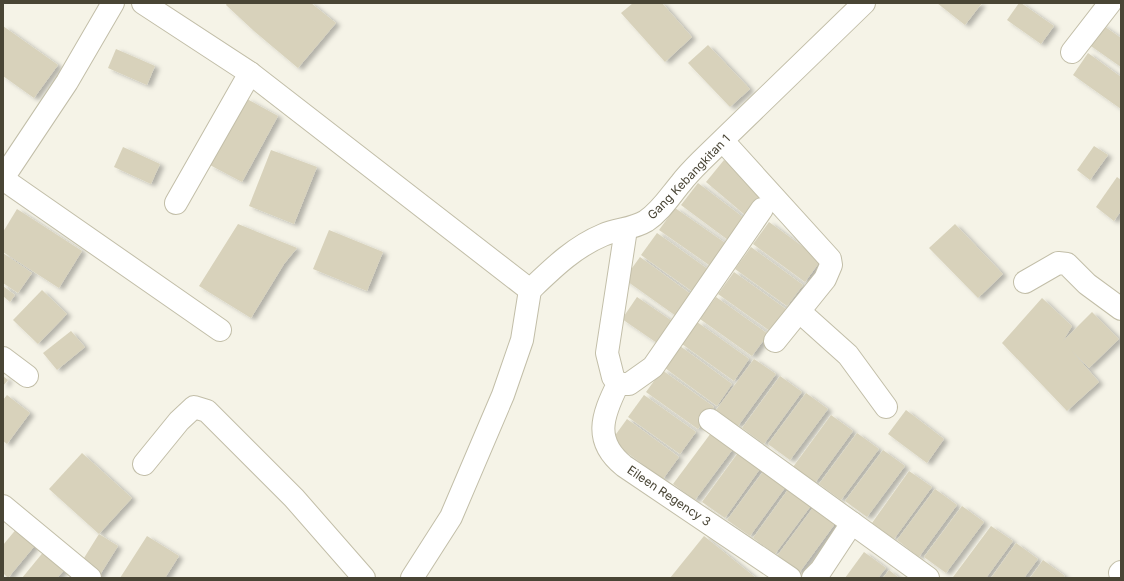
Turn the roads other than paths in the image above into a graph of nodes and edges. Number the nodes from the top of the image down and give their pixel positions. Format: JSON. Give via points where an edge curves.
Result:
{"nodes":[{"id":1,"x":113,"y":3,"type":"edge"},
{"id":2,"x":143,"y":3,"type":"edge"},
{"id":3,"x":864,"y":3,"type":"edge"},
{"id":4,"x":1110,"y":3,"type":"edge"},
{"id":5,"x":1072,"y":52,"type":"dead end"},
{"id":6,"x":250,"y":73,"type":"junction"},
{"id":7,"x":723,"y":141,"type":"junction"},
{"id":8,"x":3,"y":178,"type":"edge"},
{"id":9,"x":176,"y":203,"type":"dead end"},
{"id":10,"x":762,"y":209,"type":"dead end"},
{"id":11,"x":626,"y":229,"type":"junction"},
{"id":12,"x":1025,"y":282,"type":"dead end"},
{"id":13,"x":530,"y":290,"type":"junction"},
{"id":14,"x":1121,"y":309,"type":"edge"},
{"id":15,"x":800,"y":312,"type":"junction"},
{"id":16,"x":220,"y":330,"type":"dead end"},
{"id":17,"x":775,"y":341,"type":"dead end"},
{"id":18,"x":3,"y":358,"type":"edge"},
{"id":19,"x":27,"y":376,"type":"dead end"},
{"id":20,"x":618,"y":384,"type":"junction"},
{"id":21,"x":886,"y":407,"type":"dead end"},
{"id":22,"x":710,"y":420,"type":"dead end"},
{"id":23,"x":144,"y":464,"type":"dead end"},
{"id":24,"x":3,"y":506,"type":"edge"},
{"id":25,"x":852,"y":523,"type":"junction"},
{"id":26,"x":90,"y":578,"type":"edge"},
{"id":27,"x":364,"y":578,"type":"edge"},
{"id":28,"x":412,"y":578,"type":"edge"},
{"id":29,"x":790,"y":578,"type":"edge"},
{"id":30,"x":813,"y":578,"type":"edge"},
{"id":31,"x":928,"y":578,"type":"edge"}],
"edges":[{"from":1,"to":8,"type":"street","via":[[67,82]]},
{"from":2,"to":6,"type":"street"},
{"from":3,"to":7,"type":"street","name":"Gang Kebangkitan 1"},
{"from":4,"to":5,"type":"street"},
{"from":6,"to":9,"type":"street"},
{"from":6,"to":13,"type":"street"},
{"from":7,"to":11,"type":"street","name":"Gang Kebangkitan 1","via":[[701,160],[665,204],[646,221]]},
{"from":7,"to":15,"type":"street","via":[[830,259],[830,272]]},
{"from":8,"to":16,"type":"street"},
{"from":10,"to":20,"type":"street","via":[[653,367],[629,384]]},
{"from":11,"to":13,"type":"street","name":"Gang Kebangkitan 1","via":[[604,234],[586,243]]},
{"from":11,"to":20,"type":"street","via":[[607,353],[613,377]]},
{"from":12,"to":14,"type":"street","via":[[1058,263],[1066,264],[1087,284]]},
{"from":13,"to":28,"type":"street","via":[[522,340],[503,395],[451,517]]},
{"from":15,"to":17,"type":"street"},
{"from":15,"to":21,"type":"street","via":[[848,355]]},
{"from":18,"to":19,"type":"street"},
{"from":20,"to":29,"type":"street","name":"Eileen Regency 3","via":[[610,400],[603,433],[606,447],[616,460]]},
{"from":22,"to":25,"type":"street"},
{"from":23,"to":27,"type":"street","via":[[179,421],[194,407],[207,411],[294,498]]},
{"from":24,"to":26,"type":"street"},
{"from":25,"to":30,"type":"street"},
{"from":25,"to":31,"type":"street"}]}
